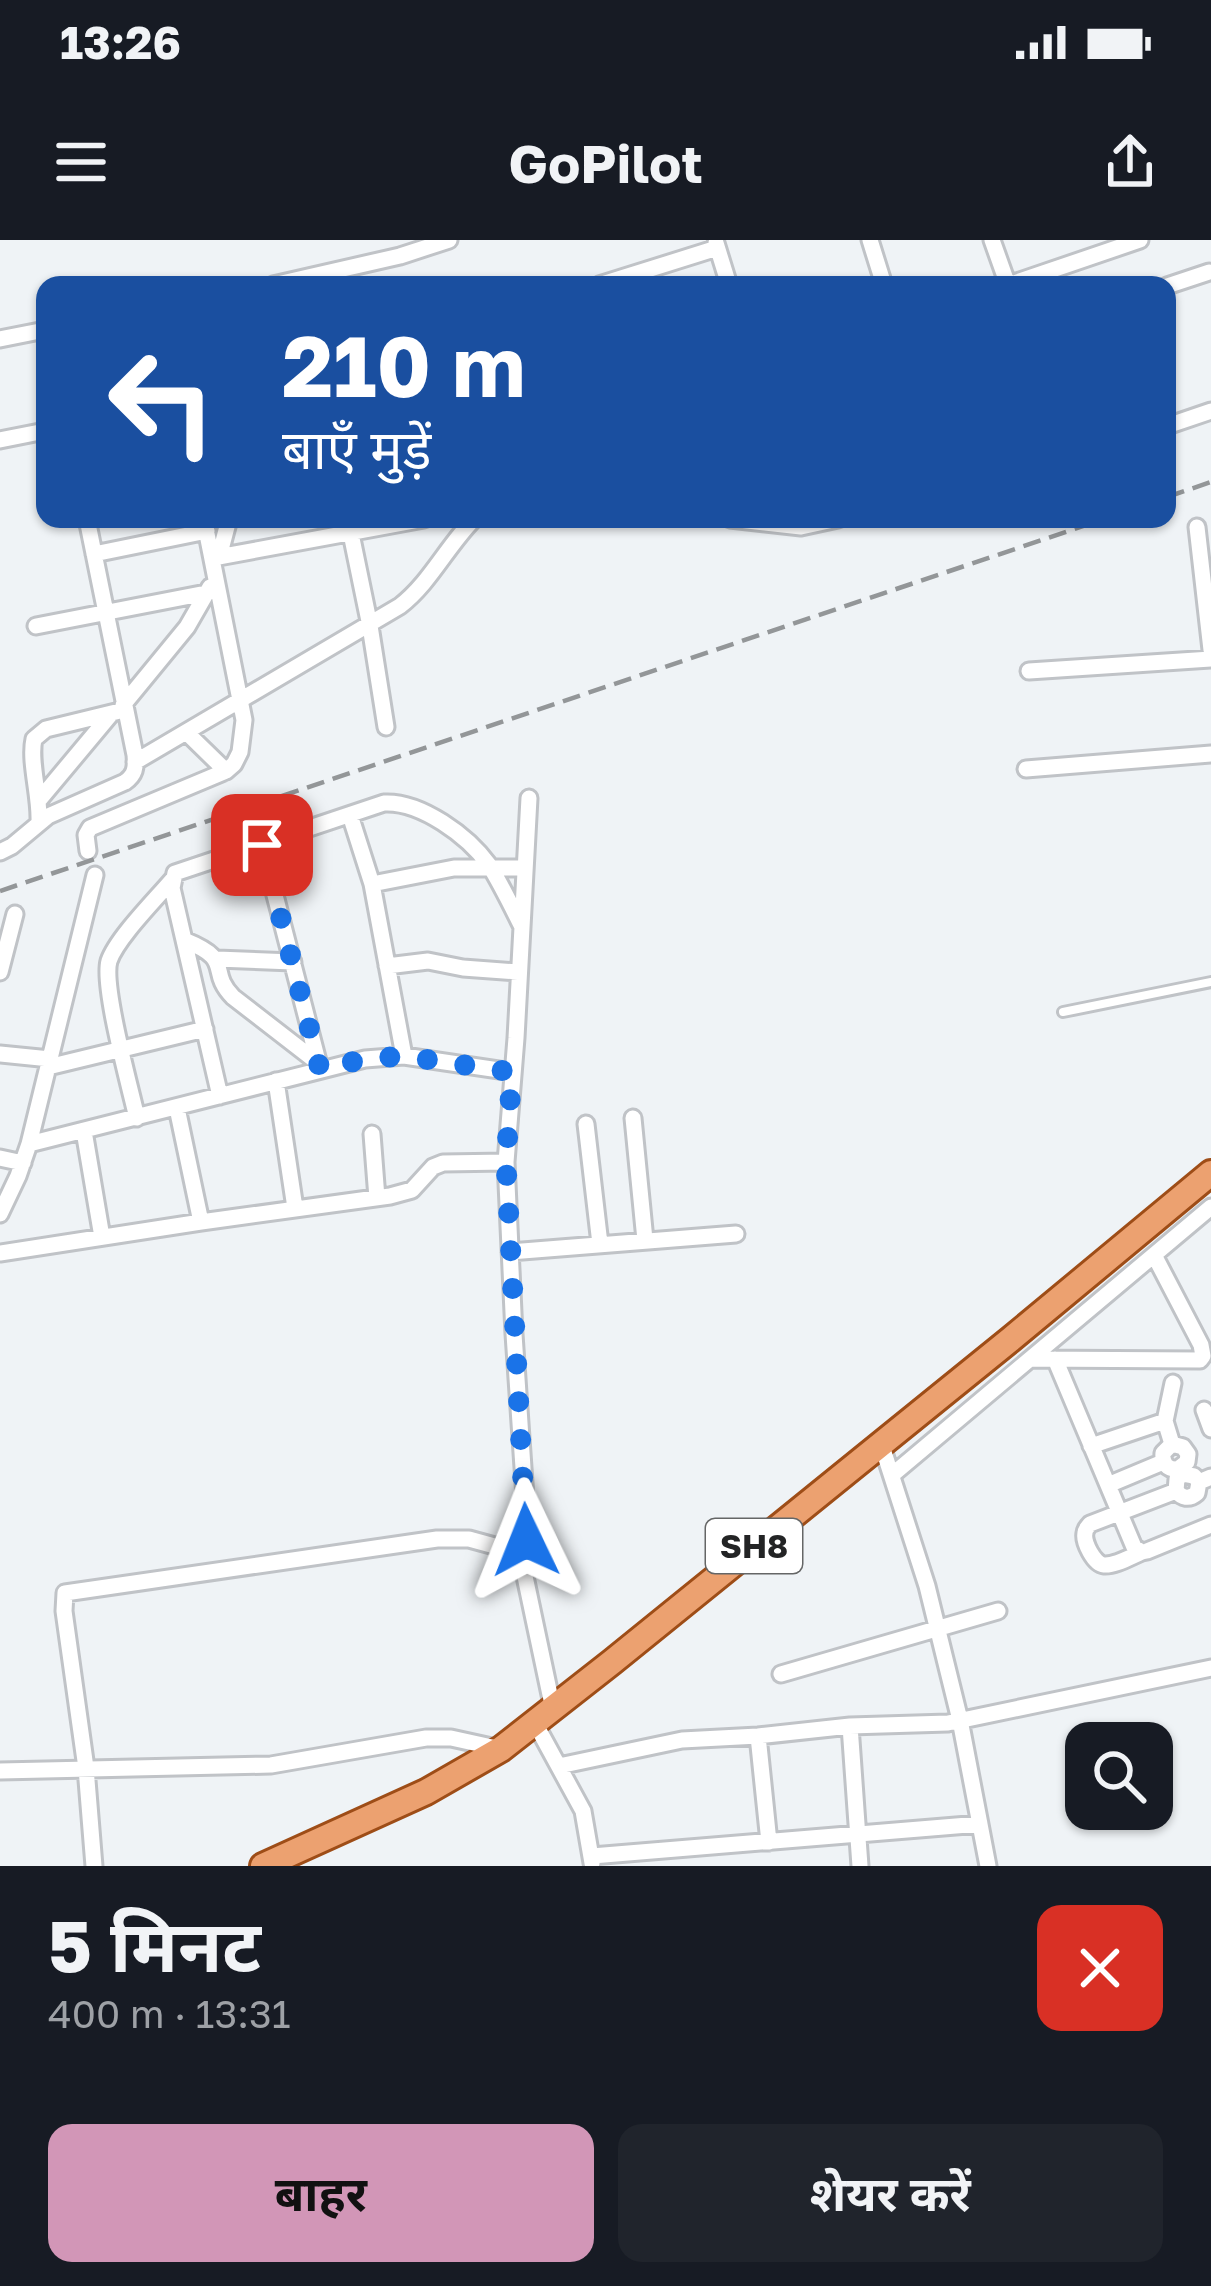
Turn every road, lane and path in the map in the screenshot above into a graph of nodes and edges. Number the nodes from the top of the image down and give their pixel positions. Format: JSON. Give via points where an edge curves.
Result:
{"nodes":[{"id":1,"x":449,"y":240,"type":"edge"},
{"id":2,"x":870,"y":240,"type":"edge"},
{"id":3,"x":992,"y":240,"type":"edge"},
{"id":4,"x":1141,"y":240,"type":"edge"},
{"id":5,"x":716,"y":244,"type":"edge"},
{"id":6,"x":1209,"y":272,"type":"edge"},
{"id":7,"x":326,"y":276,"type":"edge"},
{"id":8,"x":644,"y":276,"type":"edge"},
{"id":9,"x":727,"y":276,"type":"edge"},
{"id":10,"x":881,"y":276,"type":"edge"},
{"id":11,"x":1005,"y":276,"type":"edge"},
{"id":12,"x":1035,"y":276,"type":"edge"},
{"id":13,"x":1176,"y":283,"type":"edge"},
{"id":14,"x":36,"y":332,"type":"edge"},
{"id":15,"x":0,"y":339,"type":"edge"},
{"id":16,"x":1211,"y":411,"type":"edge"},
{"id":17,"x":1176,"y":423,"type":"edge"},
{"id":18,"x":36,"y":433,"type":"edge"},
{"id":19,"x":0,"y":440,"type":"edge"},
{"id":20,"x":1197,"y":527,"type":"dead end"},
{"id":21,"x":89,"y":528,"type":"edge"},
{"id":22,"x":194,"y":528,"type":"edge"},
{"id":23,"x":207,"y":528,"type":"edge"},
{"id":24,"x":226,"y":528,"type":"edge"},
{"id":25,"x":339,"y":528,"type":"edge"},
{"id":26,"x":351,"y":528,"type":"edge"},
{"id":27,"x":465,"y":528,"type":"edge"},
{"id":28,"x":94,"y":554,"type":"junction"},
{"id":29,"x":216,"y":563,"type":"junction"},
{"id":30,"x":206,"y":593,"type":"junction"},
{"id":31,"x":105,"y":613,"type":"junction"},
{"id":32,"x":36,"y":626,"type":"dead end"},
{"id":33,"x":370,"y":626,"type":"junction"},
{"id":34,"x":1211,"y":650,"type":"edge"},
{"id":35,"x":1211,"y":659,"type":"edge"},
{"id":36,"x":1029,"y":671,"type":"dead end"},
{"id":37,"x":242,"y":698,"type":"junction"},
{"id":38,"x":120,"y":709,"type":"junction"},
{"id":39,"x":386,"y":727,"type":"dead end"},
{"id":40,"x":186,"y":731,"type":"junction"},
{"id":41,"x":1211,"y":754,"type":"edge"},
{"id":42,"x":135,"y":762,"type":"junction"},
{"id":43,"x":1026,"y":769,"type":"dead end"},
{"id":44,"x":226,"y":771,"type":"junction"},
{"id":45,"x":40,"y":799,"type":"junction"},
{"id":46,"x":529,"y":799,"type":"dead end"},
{"id":47,"x":350,"y":815,"type":"junction"},
{"id":48,"x":39,"y":821,"type":"junction"},
{"id":49,"x":262,"y":845,"type":"junction"},
{"id":50,"x":88,"y":851,"type":"dead end"},
{"id":51,"x":0,"y":852,"type":"edge"},
{"id":52,"x":489,"y":866,"type":"junction"},
{"id":53,"x":524,"y":868,"type":"junction"},
{"id":54,"x":95,"y":875,"type":"dead end"},
{"id":55,"x":172,"y":880,"type":"junction"},
{"id":56,"x":372,"y":884,"type":"junction"},
{"id":57,"x":15,"y":914,"type":"dead end"},
{"id":58,"x":521,"y":925,"type":"junction"},
{"id":59,"x":184,"y":940,"type":"junction"},
{"id":60,"x":217,"y":959,"type":"junction"},
{"id":61,"x":293,"y":962,"type":"junction"},
{"id":62,"x":387,"y":966,"type":"junction"},
{"id":63,"x":0,"y":972,"type":"edge"},
{"id":64,"x":518,"y":972,"type":"junction"},
{"id":65,"x":1211,"y":982,"type":"edge"},
{"id":66,"x":1064,"y":1012,"type":"dead end"},
{"id":67,"x":205,"y":1029,"type":"junction"},
{"id":68,"x":121,"y":1049,"type":"junction"},
{"id":69,"x":0,"y":1054,"type":"edge"},
{"id":70,"x":404,"y":1056,"type":"junction"},
{"id":71,"x":49,"y":1063,"type":"junction"},
{"id":72,"x":319,"y":1065,"type":"junction"},
{"id":73,"x":512,"y":1072,"type":"junction"},
{"id":74,"x":276,"y":1081,"type":"junction"},
{"id":75,"x":220,"y":1096,"type":"junction"},
{"id":76,"x":177,"y":1108,"type":"junction"},
{"id":77,"x":137,"y":1118,"type":"junction"},
{"id":78,"x":633,"y":1118,"type":"dead end"},
{"id":79,"x":586,"y":1124,"type":"dead end"},
{"id":80,"x":84,"y":1131,"type":"junction"},
{"id":81,"x":372,"y":1134,"type":"dead end"},
{"id":82,"x":29,"y":1144,"type":"junction"},
{"id":83,"x":0,"y":1158,"type":"edge"},
{"id":84,"x":506,"y":1162,"type":"junction"},
{"id":85,"x":22,"y":1163,"type":"junction"},
{"id":86,"x":1211,"y":1173,"type":"edge"},
{"id":87,"x":376,"y":1198,"type":"junction"},
{"id":88,"x":1211,"y":1207,"type":"edge"},
{"id":89,"x":295,"y":1208,"type":"junction"},
{"id":90,"x":0,"y":1214,"type":"edge"},
{"id":91,"x":201,"y":1222,"type":"junction"},
{"id":92,"x":736,"y":1234,"type":"dead end"},
{"id":93,"x":102,"y":1237,"type":"junction"},
{"id":94,"x":645,"y":1240,"type":"junction"},
{"id":95,"x":599,"y":1244,"type":"junction"},
{"id":96,"x":510,"y":1252,"type":"junction"},
{"id":97,"x":0,"y":1253,"type":"edge"},
{"id":98,"x":1154,"y":1255,"type":"junction"},
{"id":99,"x":1207,"y":1355,"type":"edge"},
{"id":100,"x":1030,"y":1359,"type":"junction"},
{"id":101,"x":1055,"y":1359,"type":"junction"},
{"id":102,"x":1173,"y":1383,"type":"dead end"},
{"id":103,"x":1204,"y":1410,"type":"dead end"},
{"id":104,"x":1165,"y":1421,"type":"junction"},
{"id":105,"x":1211,"y":1430,"type":"edge"},
{"id":106,"x":881,"y":1443,"type":"junction"},
{"id":107,"x":1091,"y":1446,"type":"junction"},
{"id":108,"x":892,"y":1474,"type":"junction"},
{"id":109,"x":1205,"y":1480,"type":"edge"},
{"id":110,"x":1108,"y":1485,"type":"junction"},
{"id":111,"x":1119,"y":1512,"type":"junction"},
{"id":112,"x":1211,"y":1525,"type":"edge"},
{"id":113,"x":1142,"y":1552,"type":"junction"},
{"id":114,"x":524,"y":1554,"type":"junction"},
{"id":115,"x":998,"y":1611,"type":"dead end"},
{"id":116,"x":938,"y":1628,"type":"junction"},
{"id":117,"x":1211,"y":1668,"type":"edge"},
{"id":118,"x":781,"y":1674,"type":"dead end"},
{"id":119,"x":544,"y":1716,"type":"junction"},
{"id":120,"x":960,"y":1720,"type":"junction"},
{"id":121,"x":850,"y":1726,"type":"junction"},
{"id":122,"x":758,"y":1736,"type":"junction"},
{"id":123,"x":501,"y":1749,"type":"junction"},
{"id":124,"x":559,"y":1766,"type":"junction"},
{"id":125,"x":86,"y":1768,"type":"junction"},
{"id":126,"x":0,"y":1771,"type":"edge"},
{"id":127,"x":980,"y":1825,"type":"junction"},
{"id":128,"x":858,"y":1835,"type":"junction"},
{"id":129,"x":769,"y":1842,"type":"junction"},
{"id":130,"x":592,"y":1861,"type":"edge"},
{"id":131,"x":94,"y":1866,"type":"edge"},
{"id":132,"x":263,"y":1866,"type":"edge"},
{"id":133,"x":860,"y":1866,"type":"edge"},
{"id":134,"x":988,"y":1866,"type":"edge"}],
"edges":[{"from":1,"to":7,"type":"street"},
{"from":2,"to":10,"type":"street"},
{"from":3,"to":11,"type":"street"},
{"from":4,"to":12,"type":"street"},
{"from":5,"to":8,"type":"street"},
{"from":5,"to":9,"type":"street"},
{"from":6,"to":13,"type":"street"},
{"from":14,"to":15,"type":"street"},
{"from":16,"to":17,"type":"street"},
{"from":18,"to":19,"type":"street"},
{"from":20,"to":34,"type":"street"},
{"from":21,"to":28,"type":"street"},
{"from":22,"to":28,"type":"street"},
{"from":23,"to":29,"type":"street"},
{"from":24,"to":29,"type":"street"},
{"from":25,"to":29,"type":"street"},
{"from":26,"to":33,"type":"street"},
{"from":27,"to":33,"type":"street","via":[[410,599]]},
{"from":28,"to":31,"type":"street"},
{"from":29,"to":30,"type":"street"},
{"from":29,"to":37,"type":"street"},
{"from":30,"to":31,"type":"street"},
{"from":30,"to":38,"type":"street"},
{"from":31,"to":32,"type":"street"},
{"from":31,"to":38,"type":"street"},
{"from":33,"to":37,"type":"street"},
{"from":33,"to":39,"type":"street"},
{"from":35,"to":36,"type":"street"},
{"from":37,"to":40,"type":"street"},
{"from":37,"to":44,"type":"street","via":[[244,738]]},
{"from":38,"to":42,"type":"street"},
{"from":38,"to":45,"type":"street"},
{"from":38,"to":45,"type":"street","via":[[34,739]]},
{"from":40,"to":42,"type":"street"},
{"from":40,"to":44,"type":"street"},
{"from":41,"to":43,"type":"street"},
{"from":42,"to":48,"type":"street","via":[[125,782]]},
{"from":44,"to":50,"type":"street","via":[[90,828]]},
{"from":45,"to":48,"type":"street"},
{"from":46,"to":53,"type":"street"},
{"from":47,"to":49,"type":"street"},
{"from":47,"to":52,"type":"street","via":[[384,803],[415,807]]},
{"from":47,"to":56,"type":"street"},
{"from":48,"to":51,"type":"street"},
{"from":49,"to":55,"type":"street","via":[[183,868]]},
{"from":49,"to":61,"type":"street"},
{"from":52,"to":53,"type":"street"},
{"from":52,"to":56,"type":"street"},
{"from":52,"to":58,"type":"street"},
{"from":53,"to":58,"type":"street"},
{"from":54,"to":71,"type":"street"},
{"from":55,"to":59,"type":"street"},
{"from":55,"to":68,"type":"street","via":[[110,958]]},
{"from":56,"to":62,"type":"street"},
{"from":57,"to":63,"type":"street"},
{"from":58,"to":64,"type":"street"},
{"from":59,"to":60,"type":"street"},
{"from":59,"to":67,"type":"street"},
{"from":60,"to":61,"type":"street"},
{"from":60,"to":72,"type":"street","via":[[228,993]]},
{"from":61,"to":72,"type":"street"},
{"from":62,"to":64,"type":"street","via":[[428,961]]},
{"from":62,"to":70,"type":"street"},
{"from":64,"to":73,"type":"street"},
{"from":65,"to":66,"type":"lane"},
{"from":67,"to":68,"type":"street"},
{"from":67,"to":75,"type":"street"},
{"from":68,"to":71,"type":"street"},
{"from":68,"to":77,"type":"street"},
{"from":69,"to":71,"type":"street"},
{"from":70,"to":72,"type":"street"},
{"from":70,"to":73,"type":"street"},
{"from":71,"to":82,"type":"street"},
{"from":72,"to":74,"type":"street"},
{"from":73,"to":84,"type":"street"},
{"from":74,"to":75,"type":"street"},
{"from":74,"to":89,"type":"street"},
{"from":75,"to":76,"type":"street"},
{"from":76,"to":77,"type":"street"},
{"from":76,"to":91,"type":"street"},
{"from":77,"to":80,"type":"street"},
{"from":78,"to":94,"type":"street"},
{"from":79,"to":95,"type":"street"},
{"from":80,"to":82,"type":"street"},
{"from":80,"to":93,"type":"street"},
{"from":81,"to":87,"type":"street"},
{"from":82,"to":85,"type":"street"},
{"from":83,"to":85,"type":"street"},
{"from":84,"to":87,"type":"street","via":[[442,1163],[412,1190]]},
{"from":84,"to":96,"type":"street"},
{"from":85,"to":90,"type":"street"},
{"from":86,"to":106,"type":"main road","number":"SH8"},
{"from":87,"to":89,"type":"street"},
{"from":88,"to":98,"type":"street"},
{"from":89,"to":91,"type":"street"},
{"from":91,"to":93,"type":"street"},
{"from":92,"to":94,"type":"street"},
{"from":93,"to":97,"type":"street"},
{"from":94,"to":95,"type":"street"},
{"from":95,"to":96,"type":"street"},
{"from":96,"to":114,"type":"street"},
{"from":98,"to":99,"type":"street"},
{"from":98,"to":100,"type":"street"},
{"from":99,"to":101,"type":"street","via":[[1193,1362]]},
{"from":100,"to":101,"type":"street"},
{"from":100,"to":108,"type":"street"},
{"from":101,"to":107,"type":"street"},
{"from":102,"to":104,"type":"street"},
{"from":103,"to":105,"type":"street"},
{"from":104,"to":107,"type":"street"},
{"from":104,"to":110,"type":"street","via":[[1172,1444],[1163,1462]]},
{"from":106,"to":108,"type":"street"},
{"from":106,"to":119,"type":"main road","number":"SH8"},
{"from":107,"to":110,"type":"street"},
{"from":108,"to":116,"type":"street"},
{"from":109,"to":111,"type":"street","via":[[1183,1474],[1176,1491]]},
{"from":110,"to":111,"type":"street"},
{"from":111,"to":113,"type":"street"},
{"from":111,"to":113,"type":"street","via":[[1086,1528],[1095,1561]]},
{"from":112,"to":113,"type":"street"},
{"from":114,"to":119,"type":"street"},
{"from":114,"to":125,"type":"street","via":[[437,1538],[65,1593]]},
{"from":115,"to":116,"type":"street"},
{"from":116,"to":118,"type":"street"},
{"from":116,"to":120,"type":"street"},
{"from":117,"to":120,"type":"street"},
{"from":119,"to":123,"type":"main road","number":"SH8"},
{"from":119,"to":124,"type":"street"},
{"from":120,"to":121,"type":"street"},
{"from":120,"to":127,"type":"street"},
{"from":121,"to":122,"type":"street"},
{"from":121,"to":128,"type":"street"},
{"from":122,"to":124,"type":"street","via":[[682,1740]]},
{"from":122,"to":129,"type":"street"},
{"from":123,"to":125,"type":"street","via":[[426,1738],[271,1765]]},
{"from":123,"to":132,"type":"main road","number":"SH8"},
{"from":124,"to":130,"type":"street","via":[[584,1811]]},
{"from":125,"to":126,"type":"street"},
{"from":125,"to":131,"type":"street"},
{"from":127,"to":128,"type":"street"},
{"from":127,"to":134,"type":"street"},
{"from":128,"to":129,"type":"street"},
{"from":128,"to":133,"type":"street"},
{"from":129,"to":130,"type":"street"}]}
